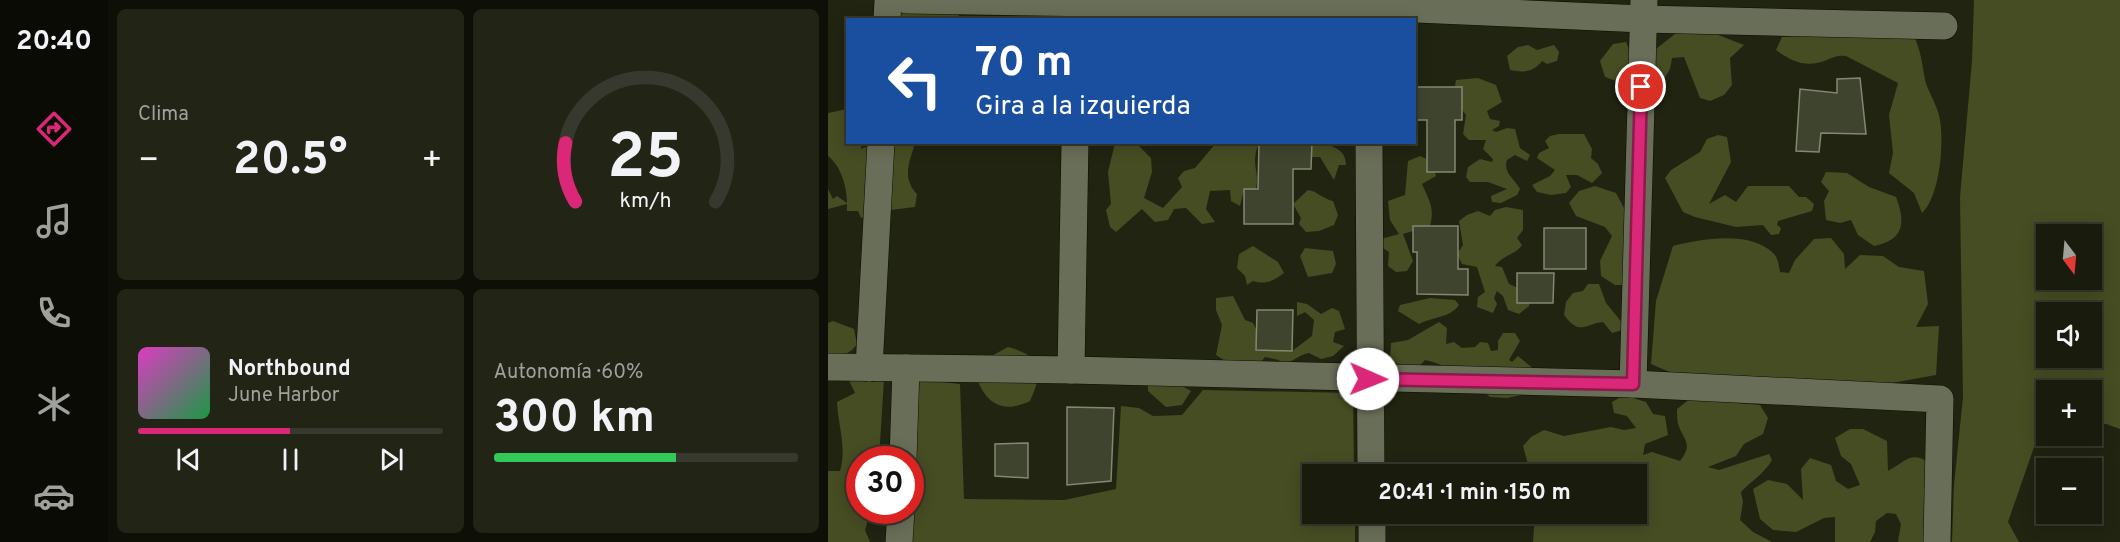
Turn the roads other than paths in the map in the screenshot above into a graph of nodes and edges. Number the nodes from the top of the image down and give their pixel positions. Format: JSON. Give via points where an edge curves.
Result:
{"nodes":[{"id":1,"x":888,"y":0,"type":"edge"},
{"id":2,"x":907,"y":0,"type":"edge"},
{"id":3,"x":1078,"y":8,"type":"edge"},
{"id":4,"x":1370,"y":9,"type":"edge"},
{"id":5,"x":1644,"y":9,"type":"edge"},
{"id":6,"x":887,"y":18,"type":"edge"},
{"id":7,"x":1944,"y":26,"type":"dead end"},
{"id":8,"x":881,"y":144,"type":"edge"},
{"id":9,"x":1075,"y":144,"type":"edge"},
{"id":10,"x":1369,"y":144,"type":"edge"},
{"id":11,"x":828,"y":367,"type":"edge"},
{"id":12,"x":869,"y":368,"type":"junction"},
{"id":13,"x":906,"y":368,"type":"junction"},
{"id":14,"x":1071,"y":370,"type":"junction"},
{"id":15,"x":1368,"y":379,"type":"junction"},
{"id":16,"x":1633,"y":384,"type":"junction"},
{"id":17,"x":903,"y":446,"type":"edge"},
{"id":18,"x":1371,"y":464,"type":"edge"},
{"id":19,"x":900,"y":524,"type":"edge"},
{"id":20,"x":1371,"y":524,"type":"edge"},
{"id":21,"x":899,"y":542,"type":"edge"},
{"id":22,"x":1372,"y":542,"type":"edge"},
{"id":23,"x":1937,"y":542,"type":"edge"}],
"edges":[{"from":1,"to":6,"type":"street"},
{"from":2,"to":3,"type":"street"},
{"from":3,"to":4,"type":"street"},
{"from":4,"to":5,"type":"street"},
{"from":5,"to":7,"type":"street"},
{"from":5,"to":16,"type":"street"},
{"from":8,"to":12,"type":"street"},
{"from":9,"to":14,"type":"street"},
{"from":10,"to":15,"type":"street"},
{"from":11,"to":12,"type":"street"},
{"from":12,"to":13,"type":"street"},
{"from":13,"to":14,"type":"street"},
{"from":13,"to":17,"type":"street"},
{"from":14,"to":15,"type":"street"},
{"from":15,"to":16,"type":"street"},
{"from":15,"to":18,"type":"street"},
{"from":16,"to":23,"type":"street","via":[[1940,399]]},
{"from":19,"to":21,"type":"street"},
{"from":20,"to":22,"type":"street"}]}
